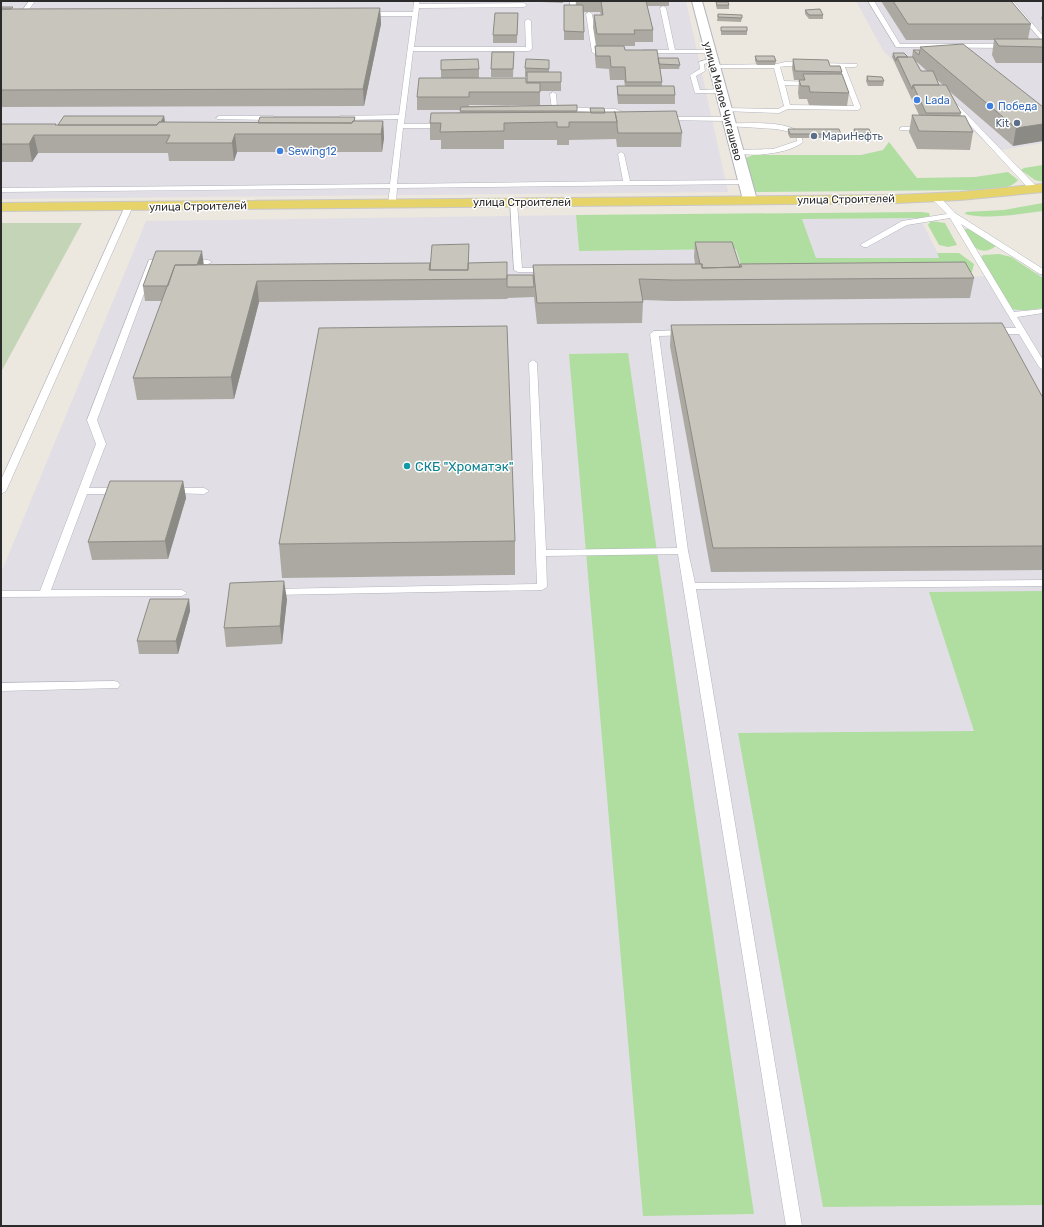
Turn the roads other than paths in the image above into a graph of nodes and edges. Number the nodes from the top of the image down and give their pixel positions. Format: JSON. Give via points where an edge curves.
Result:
{"nodes":[{"id":1,"x":32,"y":1,"type":"edge"},
{"id":2,"x":573,"y":1,"type":"edge"},
{"id":3,"x":697,"y":1,"type":"edge"},
{"id":4,"x":871,"y":1,"type":"edge"},
{"id":5,"x":1010,"y":1,"type":"edge"},
{"id":6,"x":417,"y":3,"type":"edge"},
{"id":7,"x":505,"y":3,"type":"edge"},
{"id":8,"x":524,"y":5,"type":"dead end"},
{"id":9,"x":663,"y":8,"type":"dead end"},
{"id":10,"x":573,"y":9,"type":"edge"},
{"id":11,"x":360,"y":14,"type":"edge"},
{"id":12,"x":415,"y":14,"type":"junction"},
{"id":13,"x":589,"y":14,"type":"dead end"},
{"id":14,"x":15,"y":15,"type":"edge"},
{"id":15,"x":22,"y":15,"type":"junction"},
{"id":16,"x":30,"y":15,"type":"edge"},
{"id":17,"x":528,"y":21,"type":"dead end"},
{"id":18,"x":1043,"y":40,"type":"edge"},
{"id":19,"x":1012,"y":46,"type":"edge"},
{"id":20,"x":411,"y":49,"type":"junction"},
{"id":21,"x":618,"y":52,"type":"edge"},
{"id":22,"x":634,"y":52,"type":"edge"},
{"id":23,"x":672,"y":52,"type":"junction"},
{"id":24,"x":712,"y":59,"type":"junction"},
{"id":25,"x":841,"y":65,"type":"junction"},
{"id":26,"x":777,"y":66,"type":"junction"},
{"id":27,"x":855,"y":66,"type":"dead end"},
{"id":28,"x":781,"y":83,"type":"junction"},
{"id":29,"x":818,"y":84,"type":"edge"},
{"id":30,"x":841,"y":84,"type":"edge"},
{"id":31,"x":848,"y":84,"type":"junction"},
{"id":32,"x":721,"y":92,"type":"junction"},
{"id":33,"x":942,"y":92,"type":"edge"},
{"id":34,"x":553,"y":94,"type":"edge"},
{"id":35,"x":787,"y":107,"type":"junction"},
{"id":36,"x":402,"y":117,"type":"junction"},
{"id":37,"x":219,"y":118,"type":"dead end"},
{"id":38,"x":282,"y":118,"type":"edge"},
{"id":39,"x":330,"y":118,"type":"edge"},
{"id":40,"x":639,"y":118,"type":"edge"},
{"id":41,"x":728,"y":118,"type":"junction"},
{"id":42,"x":654,"y":119,"type":"edge"},
{"id":43,"x":400,"y":126,"type":"junction"},
{"id":44,"x":448,"y":126,"type":"edge"},
{"id":45,"x":902,"y":129,"type":"dead end"},
{"id":46,"x":932,"y":129,"type":"edge"},
{"id":47,"x":970,"y":130,"type":"edge"},
{"id":48,"x":978,"y":130,"type":"junction"},
{"id":49,"x":737,"y":152,"type":"junction"},
{"id":50,"x":621,"y":154,"type":"dead end"},
{"id":51,"x":745,"y":182,"type":"junction"},
{"id":52,"x":627,"y":184,"type":"junction"},
{"id":53,"x":393,"y":186,"type":"junction"},
{"id":54,"x":1038,"y":188,"type":"edge"},
{"id":55,"x":1,"y":190,"type":"edge"},
{"id":56,"x":935,"y":197,"type":"junction"},
{"id":57,"x":750,"y":200,"type":"junction"},
{"id":58,"x":513,"y":202,"type":"junction"},
{"id":59,"x":392,"y":204,"type":"junction"},
{"id":60,"x":129,"y":206,"type":"junction"},
{"id":61,"x":1,"y":207,"type":"edge"},
{"id":62,"x":952,"y":215,"type":"junction"},
{"id":63,"x":864,"y":245,"type":"dead end"},
{"id":64,"x":208,"y":262,"type":"dead end"},
{"id":65,"x":557,"y":270,"type":"edge"},
{"id":66,"x":1043,"y":272,"type":"edge"},
{"id":67,"x":1043,"y":311,"type":"edge"},
{"id":68,"x":1012,"y":316,"type":"junction"},
{"id":69,"x":982,"y":331,"type":"edge"},
{"id":70,"x":1022,"y":331,"type":"junction"},
{"id":71,"x":694,"y":333,"type":"edge"},
{"id":72,"x":533,"y":364,"type":"dead end"},
{"id":73,"x":1043,"y":367,"type":"edge"},
{"id":74,"x":1,"y":491,"type":"edge"},
{"id":75,"x":83,"y":491,"type":"junction"},
{"id":76,"x":128,"y":491,"type":"edge"},
{"id":77,"x":159,"y":491,"type":"edge"},
{"id":78,"x":204,"y":491,"type":"dead end"},
{"id":79,"x":683,"y":551,"type":"junction"},
{"id":80,"x":540,"y":553,"type":"junction"},
{"id":81,"x":1043,"y":583,"type":"edge"},
{"id":82,"x":690,"y":586,"type":"junction"},
{"id":83,"x":260,"y":592,"type":"edge"},
{"id":84,"x":182,"y":593,"type":"dead end"},
{"id":85,"x":1,"y":594,"type":"edge"},
{"id":86,"x":44,"y":594,"type":"junction"},
{"id":87,"x":114,"y":685,"type":"dead end"},
{"id":88,"x":1,"y":687,"type":"edge"},
{"id":89,"x":794,"y":1226,"type":"edge"}],
"edges":[{"from":1,"to":15,"type":"lane"},
{"from":2,"to":10,"type":"lane"},
{"from":3,"to":24,"type":"street","name":"улица Малое Чигашево"},
{"from":4,"to":19,"type":"lane","via":[[898,46]]},
{"from":5,"to":18,"type":"lane"},
{"from":6,"to":7,"type":"lane"},
{"from":6,"to":12,"type":"lane"},
{"from":7,"to":8,"type":"lane"},
{"from":9,"to":23,"type":"lane"},
{"from":11,"to":12,"type":"lane"},
{"from":12,"to":20,"type":"lane"},
{"from":13,"to":21,"type":"lane","via":[[595,52]]},
{"from":14,"to":15,"type":"lane"},
{"from":15,"to":16,"type":"lane"},
{"from":17,"to":20,"type":"lane","via":[[529,49]]},
{"from":20,"to":36,"type":"lane"},
{"from":22,"to":23,"type":"lane"},
{"from":23,"to":24,"type":"lane"},
{"from":24,"to":26,"type":"lane"},
{"from":24,"to":32,"type":"street","name":"улица Малое Чигашево"},
{"from":24,"to":32,"type":"lane","via":[[700,63],[702,70],[693,75],[697,92]]},
{"from":25,"to":26,"type":"lane"},
{"from":25,"to":27,"type":"lane"},
{"from":25,"to":31,"type":"lane"},
{"from":26,"to":28,"type":"lane"},
{"from":28,"to":29,"type":"lane"},
{"from":28,"to":35,"type":"lane"},
{"from":30,"to":31,"type":"lane"},
{"from":31,"to":35,"type":"lane","via":[[858,108]]},
{"from":32,"to":41,"type":"street","name":"улица Малое Чигашево"},
{"from":33,"to":48,"type":"lane"},
{"from":34,"to":40,"type":"lane","via":[[554,109],[615,111]]},
{"from":35,"to":41,"type":"lane"},
{"from":36,"to":39,"type":"lane"},
{"from":36,"to":43,"type":"lane"},
{"from":37,"to":38,"type":"lane"},
{"from":41,"to":42,"type":"lane"},
{"from":41,"to":49,"type":"street","name":"улица Малое Чигашево"},
{"from":41,"to":49,"type":"lane","via":[[787,128],[799,134],[800,142],[783,149]]},
{"from":43,"to":44,"type":"lane"},
{"from":43,"to":53,"type":"lane"},
{"from":45,"to":46,"type":"lane"},
{"from":47,"to":48,"type":"lane"},
{"from":48,"to":54,"type":"lane"},
{"from":49,"to":51,"type":"street","name":"улица Малое Чигашево"},
{"from":50,"to":52,"type":"lane"},
{"from":51,"to":52,"type":"lane"},
{"from":51,"to":57,"type":"street","name":"улица Малое Чигашево"},
{"from":52,"to":53,"type":"lane"},
{"from":53,"to":55,"type":"lane"},
{"from":53,"to":59,"type":"lane"},
{"from":54,"to":56,"type":"main road","name":"улица Строителей"},
{"from":56,"to":57,"type":"main road","name":"улица Строителей"},
{"from":56,"to":62,"type":"lane"},
{"from":57,"to":58,"type":"main road","name":"улица Строителей"},
{"from":58,"to":59,"type":"main road","name":"улица Строителей"},
{"from":58,"to":65,"type":"lane","via":[[518,270]]},
{"from":59,"to":60,"type":"main road","name":"улица Строителей"},
{"from":60,"to":61,"type":"main road","name":"улица Строителей"},
{"from":60,"to":74,"type":"lane"},
{"from":62,"to":63,"type":"lane","via":[[905,223]]},
{"from":62,"to":66,"type":"lane"},
{"from":62,"to":68,"type":"lane"},
{"from":64,"to":75,"type":"lane","via":[[152,262],[92,420],[101,444]]},
{"from":67,"to":68,"type":"lane"},
{"from":68,"to":70,"type":"lane"},
{"from":69,"to":70,"type":"lane"},
{"from":70,"to":73,"type":"lane"},
{"from":71,"to":79,"type":"lane","via":[[654,334]]},
{"from":72,"to":80,"type":"lane"},
{"from":75,"to":76,"type":"lane"},
{"from":75,"to":86,"type":"lane"},
{"from":77,"to":78,"type":"lane"},
{"from":79,"to":80,"type":"lane"},
{"from":79,"to":82,"type":"lane"},
{"from":80,"to":83,"type":"lane","via":[[542,587]]},
{"from":81,"to":82,"type":"lane"},
{"from":82,"to":89,"type":"lane"},
{"from":84,"to":86,"type":"lane"},
{"from":85,"to":86,"type":"lane"},
{"from":87,"to":88,"type":"lane"}]}
